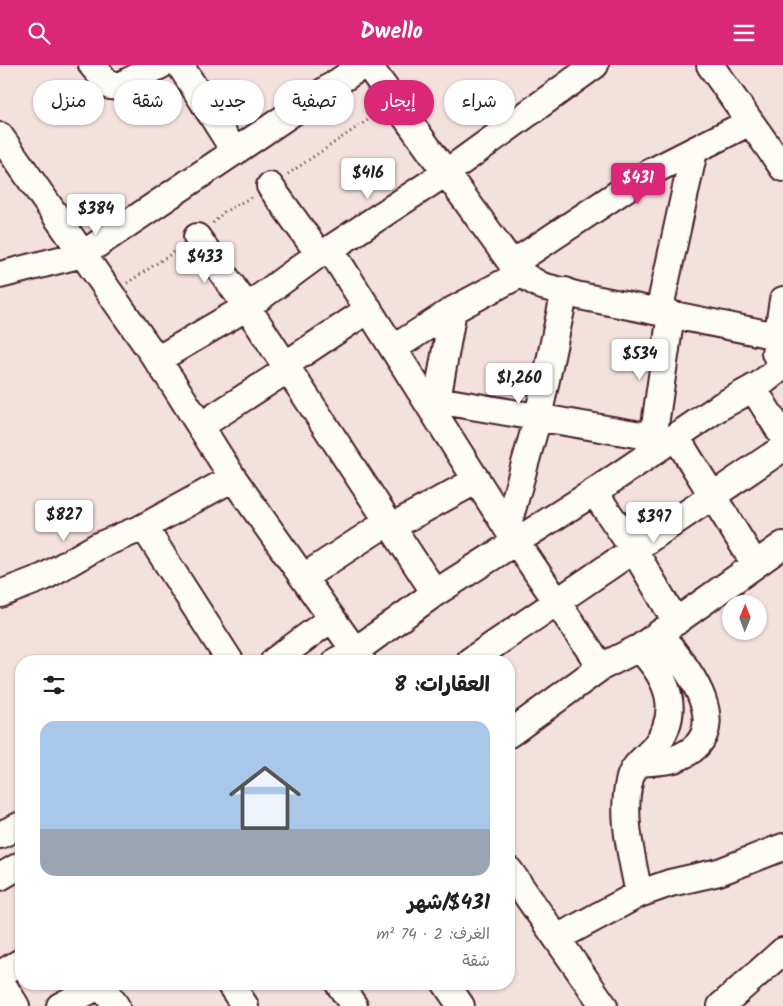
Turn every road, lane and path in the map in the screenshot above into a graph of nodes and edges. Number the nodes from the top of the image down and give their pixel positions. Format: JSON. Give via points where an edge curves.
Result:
{"nodes":[{"id":1,"x":92,"y":65,"type":"edge"},
{"id":2,"x":161,"y":65,"type":"edge"},
{"id":3,"x":180,"y":65,"type":"edge"},
{"id":4,"x":363,"y":65,"type":"edge"},
{"id":5,"x":368,"y":65,"type":"edge"},
{"id":6,"x":596,"y":65,"type":"edge"},
{"id":7,"x":710,"y":65,"type":"edge"},
{"id":8,"x":750,"y":122,"type":"junction"},
{"id":9,"x":0,"y":136,"type":"edge"},
{"id":10,"x":775,"y":141,"type":"edge"},
{"id":11,"x":694,"y":151,"type":"junction"},
{"id":12,"x":235,"y":152,"type":"junction"},
{"id":13,"x":783,"y":168,"type":"edge"},
{"id":14,"x":447,"y":172,"type":"junction"},
{"id":15,"x":270,"y":186,"type":"dead end"},
{"id":16,"x":197,"y":237,"type":"dead end"},
{"id":17,"x":325,"y":252,"type":"junction"},
{"id":18,"x":83,"y":253,"type":"junction"},
{"id":19,"x":517,"y":269,"type":"junction"},
{"id":20,"x":0,"y":275,"type":"edge"},
{"id":21,"x":565,"y":291,"type":"junction"},
{"id":22,"x":247,"y":307,"type":"junction"},
{"id":23,"x":369,"y":309,"type":"junction"},
{"id":24,"x":453,"y":310,"type":"junction"},
{"id":25,"x":665,"y":313,"type":"junction"},
{"id":26,"x":781,"y":319,"type":"edge"},
{"id":27,"x":394,"y":348,"type":"junction"},
{"id":28,"x":157,"y":361,"type":"junction"},
{"id":29,"x":286,"y":367,"type":"junction"},
{"id":30,"x":770,"y":376,"type":"edge"},
{"id":31,"x":431,"y":399,"type":"junction"},
{"id":32,"x":538,"y":417,"type":"junction"},
{"id":33,"x":202,"y":425,"type":"junction"},
{"id":34,"x":783,"y":436,"type":"edge"},
{"id":35,"x":660,"y":443,"type":"junction"},
{"id":36,"x":783,"y":448,"type":"edge"},
{"id":37,"x":233,"y":478,"type":"junction"},
{"id":38,"x":477,"y":480,"type":"junction"},
{"id":39,"x":594,"y":492,"type":"junction"},
{"id":40,"x":713,"y":496,"type":"junction"},
{"id":41,"x":390,"y":525,"type":"junction"},
{"id":42,"x":144,"y":527,"type":"junction"},
{"id":43,"x":512,"y":535,"type":"junction"},
{"id":44,"x":783,"y":545,"type":"edge"},
{"id":45,"x":634,"y":550,"type":"junction"},
{"id":46,"x":755,"y":564,"type":"junction"},
{"id":47,"x":304,"y":577,"type":"junction"},
{"id":48,"x":434,"y":593,"type":"junction"},
{"id":49,"x":0,"y":594,"type":"edge"},
{"id":50,"x":557,"y":600,"type":"junction"},
{"id":51,"x":332,"y":618,"type":"junction"},
{"id":52,"x":658,"y":634,"type":"junction"},
{"id":53,"x":226,"y":655,"type":"edge"},
{"id":54,"x":282,"y":655,"type":"edge"},
{"id":55,"x":350,"y":655,"type":"edge"},
{"id":56,"x":355,"y":655,"type":"edge"},
{"id":57,"x":479,"y":655,"type":"edge"},
{"id":58,"x":601,"y":667,"type":"junction"},
{"id":59,"x":515,"y":730,"type":"edge"},
{"id":60,"x":639,"y":763,"type":"junction"},
{"id":61,"x":15,"y":828,"type":"edge"},
{"id":62,"x":0,"y":835,"type":"edge"},
{"id":63,"x":783,"y":847,"type":"edge"},
{"id":64,"x":15,"y":868,"type":"edge"},
{"id":65,"x":0,"y":877,"type":"edge"},
{"id":66,"x":515,"y":878,"type":"edge"},
{"id":67,"x":639,"y":894,"type":"junction"},
{"id":68,"x":557,"y":938,"type":"junction"},
{"id":69,"x":783,"y":951,"type":"edge"},
{"id":70,"x":15,"y":965,"type":"edge"},
{"id":71,"x":0,"y":974,"type":"edge"},
{"id":72,"x":0,"y":980,"type":"edge"},
{"id":73,"x":343,"y":990,"type":"edge"},
{"id":74,"x":450,"y":990,"type":"edge"},
{"id":75,"x":106,"y":992,"type":"edge"},
{"id":76,"x":16,"y":1006,"type":"edge"},
{"id":77,"x":60,"y":1006,"type":"edge"},
{"id":78,"x":354,"y":1006,"type":"edge"},
{"id":79,"x":461,"y":1006,"type":"edge"},
{"id":80,"x":604,"y":1006,"type":"edge"},
{"id":81,"x":721,"y":1006,"type":"edge"}],
"edges":[{"from":1,"to":2,"type":"street","via":[[110,86],[117,87]]},
{"from":3,"to":12,"type":"street"},
{"from":4,"to":12,"type":"street"},
{"from":5,"to":14,"type":"street"},
{"from":6,"to":14,"type":"street"},
{"from":7,"to":8,"type":"street"},
{"from":8,"to":10,"type":"street"},
{"from":8,"to":11,"type":"street"},
{"from":9,"to":18,"type":"street"},
{"from":10,"to":13,"type":"street"},
{"from":11,"to":19,"type":"street","via":[[649,173]]},
{"from":11,"to":25,"type":"street"},
{"from":12,"to":18,"type":"street"},
{"from":14,"to":17,"type":"street"},
{"from":14,"to":19,"type":"street"},
{"from":15,"to":17,"type":"street"},
{"from":16,"to":22,"type":"street"},
{"from":17,"to":22,"type":"street"},
{"from":17,"to":23,"type":"street"},
{"from":18,"to":20,"type":"street"},
{"from":18,"to":28,"type":"street"},
{"from":19,"to":21,"type":"street","via":[[542,285]]},
{"from":19,"to":24,"type":"street"},
{"from":21,"to":25,"type":"street"},
{"from":21,"to":32,"type":"street"},
{"from":22,"to":28,"type":"street"},
{"from":22,"to":29,"type":"street"},
{"from":23,"to":27,"type":"street"},
{"from":23,"to":29,"type":"street"},
{"from":24,"to":27,"type":"street"},
{"from":24,"to":31,"type":"street"},
{"from":25,"to":26,"type":"street"},
{"from":25,"to":35,"type":"street"},
{"from":26,"to":30,"type":"street"},
{"from":27,"to":31,"type":"street"},
{"from":28,"to":33,"type":"street"},
{"from":29,"to":33,"type":"street"},
{"from":29,"to":41,"type":"street"},
{"from":30,"to":34,"type":"street"},
{"from":30,"to":35,"type":"street"},
{"from":31,"to":32,"type":"street"},
{"from":31,"to":38,"type":"street"},
{"from":32,"to":35,"type":"street"},
{"from":32,"to":43,"type":"street"},
{"from":33,"to":37,"type":"street"},
{"from":35,"to":39,"type":"street"},
{"from":35,"to":40,"type":"street"},
{"from":36,"to":40,"type":"street"},
{"from":37,"to":42,"type":"street"},
{"from":37,"to":47,"type":"street"},
{"from":38,"to":41,"type":"street"},
{"from":38,"to":43,"type":"street"},
{"from":39,"to":43,"type":"street"},
{"from":39,"to":45,"type":"street"},
{"from":40,"to":45,"type":"street"},
{"from":40,"to":46,"type":"street"},
{"from":41,"to":47,"type":"street"},
{"from":41,"to":48,"type":"street"},
{"from":42,"to":49,"type":"street","via":[[98,546],[44,577]]},
{"from":42,"to":53,"type":"street"},
{"from":43,"to":48,"type":"street"},
{"from":43,"to":50,"type":"street"},
{"from":44,"to":46,"type":"street"},
{"from":45,"to":50,"type":"street"},
{"from":45,"to":52,"type":"street"},
{"from":46,"to":52,"type":"street"},
{"from":47,"to":51,"type":"street"},
{"from":48,"to":56,"type":"street"},
{"from":50,"to":57,"type":"street"},
{"from":50,"to":58,"type":"street"},
{"from":51,"to":54,"type":"street"},
{"from":51,"to":55,"type":"street"},
{"from":52,"to":58,"type":"street"},
{"from":52,"to":60,"type":"street","via":[[654,664],[667,687],[670,706],[666,731]]},
{"from":52,"to":60,"type":"street","via":[[678,656],[703,695],[706,719],[701,739],[687,753],[672,759]]},
{"from":58,"to":59,"type":"street"},
{"from":60,"to":67,"type":"street","via":[[631,775],[627,815]]},
{"from":61,"to":62,"type":"street"},
{"from":63,"to":67,"type":"street","via":[[719,872]]},
{"from":64,"to":65,"type":"street"},
{"from":66,"to":68,"type":"street"},
{"from":67,"to":68,"type":"street"},
{"from":68,"to":80,"type":"street"},
{"from":69,"to":81,"type":"street"},
{"from":70,"to":71,"type":"street"},
{"from":72,"to":76,"type":"street"},
{"from":73,"to":78,"type":"street"},
{"from":74,"to":79,"type":"street"},
{"from":75,"to":77,"type":"street"}]}
